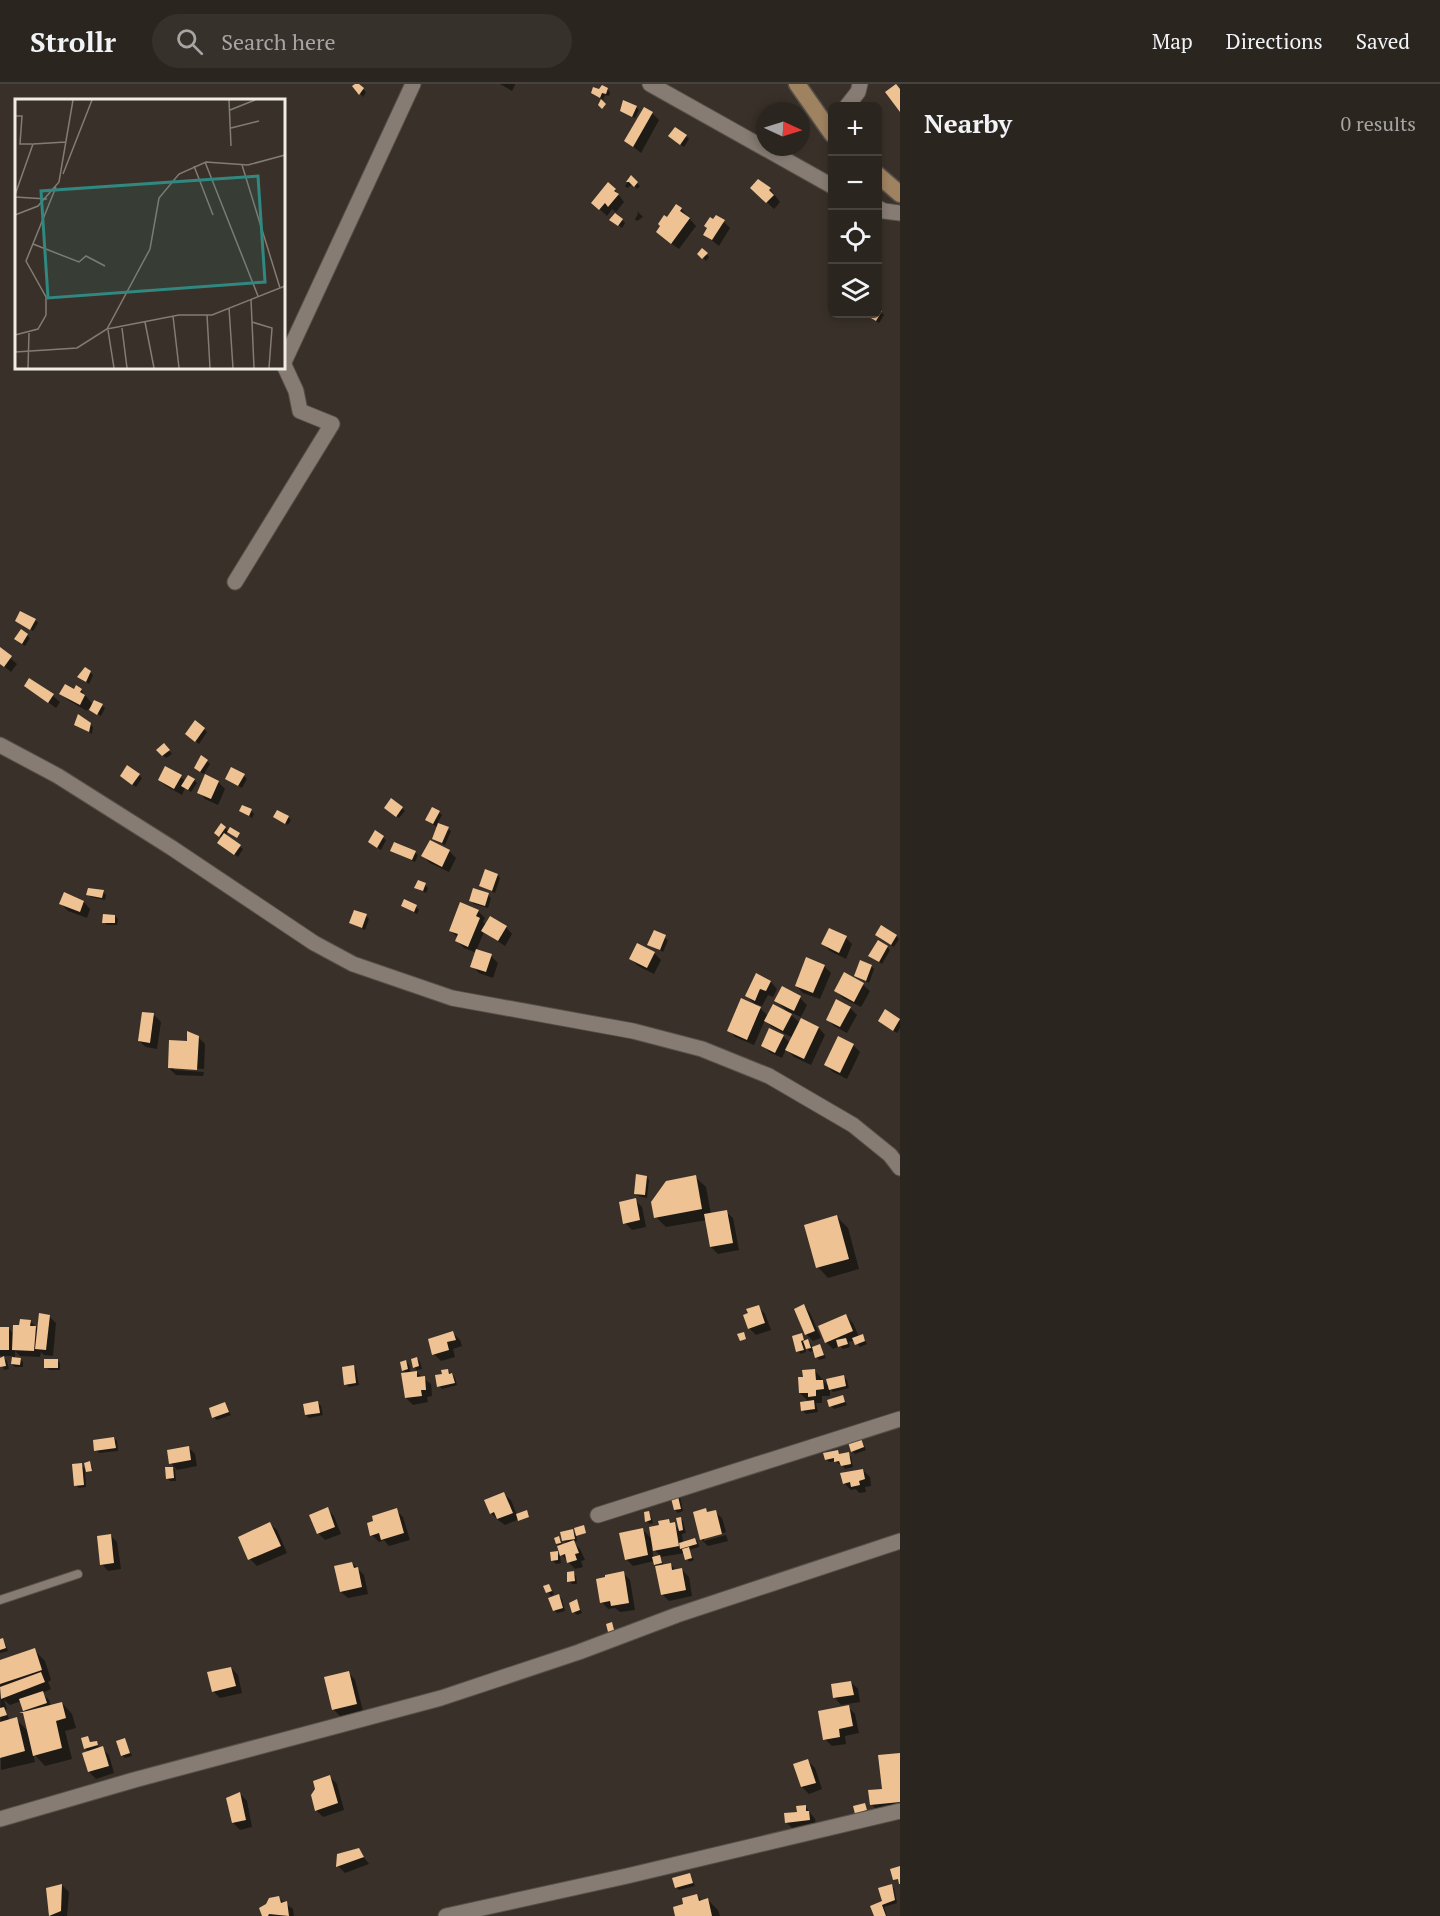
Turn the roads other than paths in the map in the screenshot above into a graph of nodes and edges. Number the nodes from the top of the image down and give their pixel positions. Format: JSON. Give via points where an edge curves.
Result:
{"nodes":[{"id":1,"x":413,"y":84,"type":"edge"},
{"id":2,"x":650,"y":84,"type":"edge"},
{"id":3,"x":797,"y":84,"type":"edge"},
{"id":4,"x":860,"y":84,"type":"edge"},
{"id":5,"x":850,"y":102,"type":"edge"},
{"id":6,"x":828,"y":127,"type":"edge"},
{"id":7,"x":882,"y":178,"type":"edge"},
{"id":8,"x":828,"y":184,"type":"edge"},
{"id":9,"x":900,"y":194,"type":"edge"},
{"id":10,"x":882,"y":210,"type":"edge"},
{"id":11,"x":900,"y":213,"type":"edge"},
{"id":12,"x":285,"y":362,"type":"edge"},
{"id":13,"x":285,"y":366,"type":"edge"},
{"id":14,"x":235,"y":582,"type":"dead end"},
{"id":15,"x":0,"y":746,"type":"edge"},
{"id":16,"x":900,"y":1168,"type":"edge"},
{"id":17,"x":900,"y":1419,"type":"edge"},
{"id":18,"x":598,"y":1515,"type":"dead end"},
{"id":19,"x":900,"y":1541,"type":"edge"},
{"id":20,"x":78,"y":1574,"type":"dead end"},
{"id":21,"x":0,"y":1600,"type":"edge"},
{"id":22,"x":900,"y":1811,"type":"edge"},
{"id":23,"x":0,"y":1819,"type":"edge"},
{"id":24,"x":446,"y":1916,"type":"edge"}],
"edges":[{"from":1,"to":12,"type":"street"},
{"from":2,"to":8,"type":"street"},
{"from":3,"to":6,"type":"main road"},
{"from":4,"to":5,"type":"street"},
{"from":7,"to":9,"type":"main road"},
{"from":10,"to":11,"type":"street"},
{"from":13,"to":14,"type":"street","via":[[300,411],[332,424]]},
{"from":15,"to":16,"type":"street","via":[[58,776],[314,943],[353,964],[452,998],[633,1031],[702,1048],[769,1076],[853,1125]]},
{"from":17,"to":18,"type":"street"},
{"from":19,"to":23,"type":"street","via":[[441,1698]]},
{"from":20,"to":21,"type":"lane"},
{"from":22,"to":24,"type":"street"}]}
